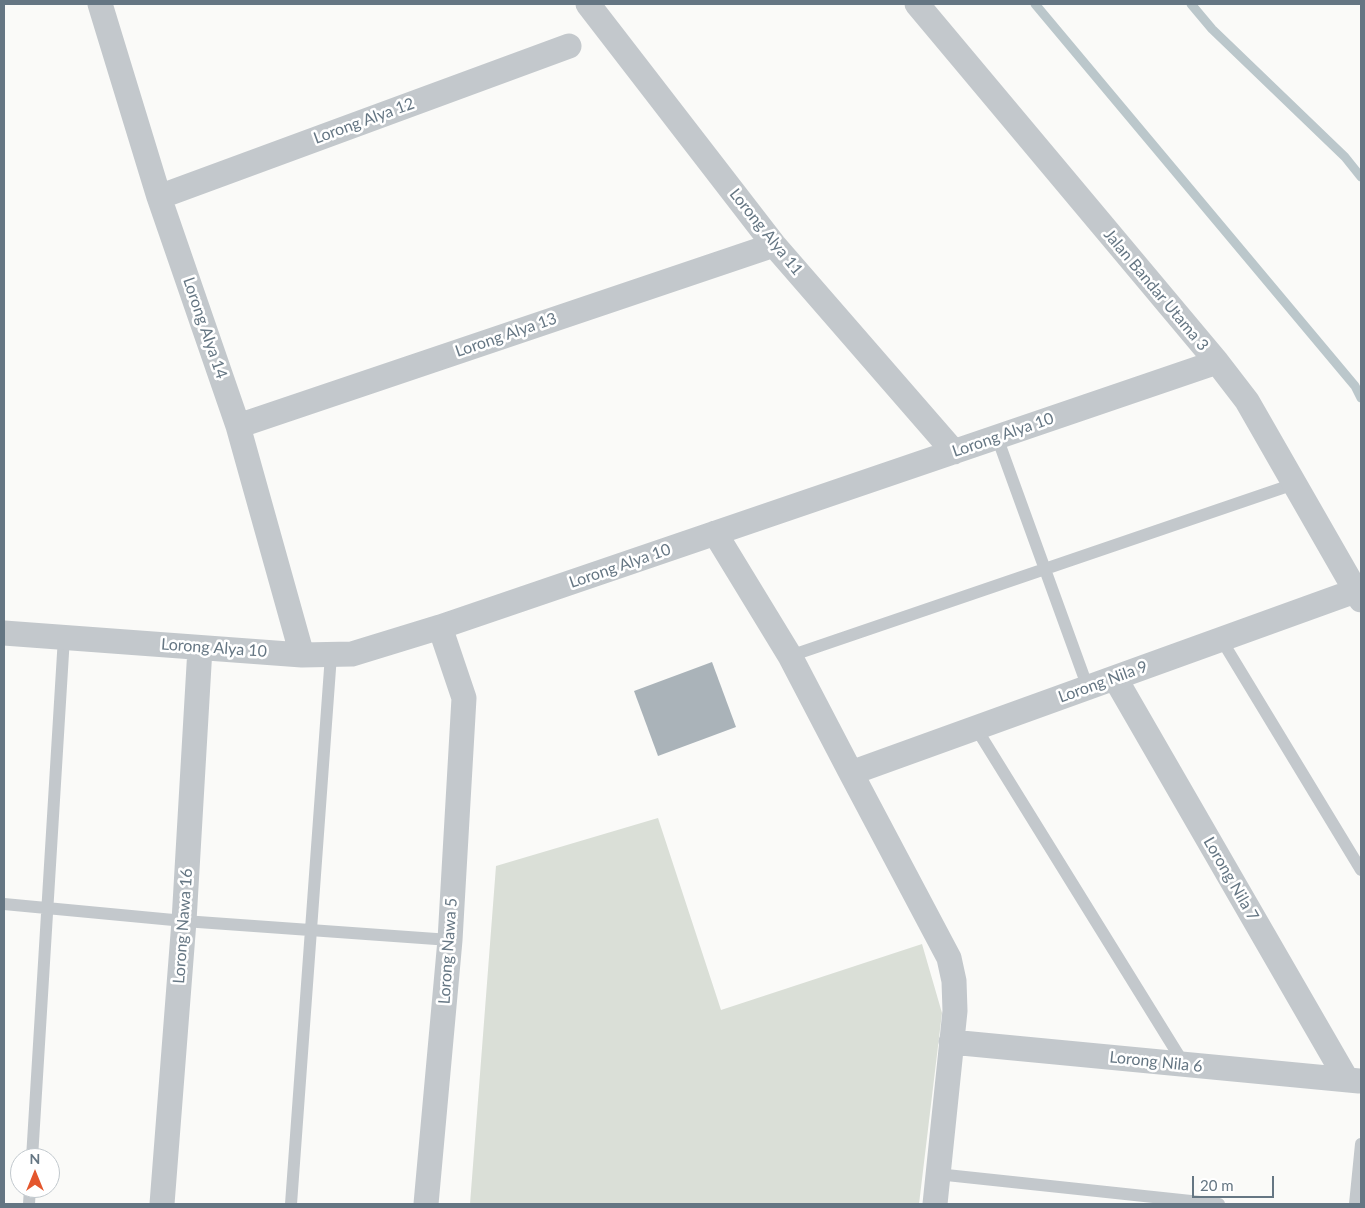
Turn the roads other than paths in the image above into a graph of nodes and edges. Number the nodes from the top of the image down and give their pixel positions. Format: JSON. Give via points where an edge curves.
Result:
{"nodes":[{"id":1,"x":100,"y":4,"type":"edge"},
{"id":2,"x":588,"y":4,"type":"edge"},
{"id":3,"x":917,"y":4,"type":"edge"},
{"id":4,"x":569,"y":46,"type":"dead end"},
{"id":5,"x":159,"y":197,"type":"junction"},
{"id":6,"x":774,"y":245,"type":"junction"},
{"id":7,"x":1217,"y":362,"type":"junction"},
{"id":8,"x":238,"y":426,"type":"junction"},
{"id":9,"x":998,"y":437,"type":"junction"},
{"id":10,"x":954,"y":452,"type":"junction"},
{"id":11,"x":1294,"y":484,"type":"junction"},
{"id":12,"x":715,"y":533,"type":"junction"},
{"id":13,"x":1045,"y":568,"type":"junction"},
{"id":14,"x":1358,"y":596,"type":"edge"},
{"id":15,"x":440,"y":627,"type":"junction"},
{"id":16,"x":4,"y":633,"type":"edge"},
{"id":17,"x":64,"y":637,"type":"junction"},
{"id":18,"x":1221,"y":639,"type":"junction"},
{"id":19,"x":200,"y":648,"type":"junction"},
{"id":20,"x":302,"y":655,"type":"junction"},
{"id":21,"x":331,"y":655,"type":"junction"},
{"id":22,"x":790,"y":656,"type":"junction"},
{"id":23,"x":1115,"y":678,"type":"junction"},
{"id":24,"x":1088,"y":688,"type":"junction"},
{"id":25,"x":976,"y":728,"type":"junction"},
{"id":26,"x":851,"y":773,"type":"junction"},
{"id":27,"x":1361,"y":870,"type":"edge"},
{"id":28,"x":4,"y":904,"type":"edge"},
{"id":29,"x":47,"y":908,"type":"junction"},
{"id":30,"x":184,"y":921,"type":"junction"},
{"id":31,"x":310,"y":930,"type":"junction"},
{"id":32,"x":450,"y":940,"type":"junction"},
{"id":33,"x":951,"y":1042,"type":"junction"},
{"id":34,"x":1185,"y":1065,"type":"junction"},
{"id":35,"x":1354,"y":1081,"type":"edge"},
{"id":36,"x":1361,"y":1144,"type":"edge"},
{"id":37,"x":33,"y":1148,"type":"edge"},
{"id":38,"x":937,"y":1174,"type":"junction"},
{"id":39,"x":162,"y":1204,"type":"edge"},
{"id":40,"x":292,"y":1204,"type":"edge"},
{"id":41,"x":426,"y":1204,"type":"edge"},
{"id":42,"x":935,"y":1204,"type":"edge"},
{"id":43,"x":1219,"y":1204,"type":"edge"},
{"id":44,"x":1355,"y":1204,"type":"edge"}],
"edges":[{"from":1,"to":5,"type":"street","name":"Lorong Alya 14"},
{"from":2,"to":6,"type":"street","name":"Lorong Alya 11"},
{"from":3,"to":7,"type":"street","name":"Jalan Bandar Utama 3"},
{"from":4,"to":5,"type":"street","name":"Lorong Alya 12"},
{"from":5,"to":8,"type":"street","name":"Lorong Alya 14"},
{"from":6,"to":8,"type":"street","name":"Lorong Alya 13"},
{"from":6,"to":10,"type":"street","name":"Lorong Alya 11"},
{"from":7,"to":9,"type":"street","name":"Lorong Alya 10"},
{"from":7,"to":11,"type":"street","name":"Jalan Bandar Utama 3","via":[[1247,401]]},
{"from":8,"to":20,"type":"street","name":"Lorong Alya 14"},
{"from":9,"to":10,"type":"street","name":"Lorong Alya 10"},
{"from":9,"to":13,"type":"lane"},
{"from":10,"to":12,"type":"street","name":"Lorong Alya 10"},
{"from":11,"to":13,"type":"lane"},
{"from":11,"to":14,"type":"street","name":"Jalan Bandar Utama 3"},
{"from":12,"to":15,"type":"street","name":"Lorong Alya 10"},
{"from":12,"to":22,"type":"street"},
{"from":13,"to":22,"type":"lane"},
{"from":13,"to":24,"type":"lane"},
{"from":14,"to":18,"type":"street","name":"Lorong Nila 9"},
{"from":15,"to":21,"type":"street","name":"Lorong Alya 10","via":[[352,654]]},
{"from":15,"to":32,"type":"street","name":"Lorong Nawa 5","via":[[464,698]]},
{"from":16,"to":17,"type":"street","name":"Lorong Alya 10"},
{"from":17,"to":19,"type":"street","name":"Lorong Alya 10"},
{"from":17,"to":29,"type":"lane"},
{"from":18,"to":23,"type":"street","name":"Lorong Nila 9"},
{"from":18,"to":27,"type":"lane"},
{"from":19,"to":20,"type":"street","name":"Lorong Alya 10"},
{"from":19,"to":30,"type":"street","name":"Lorong Nawa 16"},
{"from":20,"to":21,"type":"street","name":"Lorong Alya 10"},
{"from":21,"to":31,"type":"lane"},
{"from":22,"to":26,"type":"street"},
{"from":23,"to":24,"type":"street","name":"Lorong Nila 9"},
{"from":23,"to":35,"type":"street","name":"Lorong Nila 7"},
{"from":24,"to":25,"type":"street","name":"Lorong Nila 9"},
{"from":25,"to":26,"type":"street","name":"Lorong Nila 9"},
{"from":25,"to":34,"type":"lane"},
{"from":26,"to":33,"type":"street","via":[[950,958],[955,1011]]},
{"from":28,"to":29,"type":"lane"},
{"from":29,"to":30,"type":"lane"},
{"from":29,"to":37,"type":"lane"},
{"from":30,"to":31,"type":"lane"},
{"from":30,"to":39,"type":"street","name":"Lorong Nawa 16"},
{"from":31,"to":32,"type":"lane"},
{"from":31,"to":40,"type":"lane"},
{"from":32,"to":41,"type":"street","name":"Lorong Nawa 5"},
{"from":33,"to":34,"type":"street","name":"Lorong Nila 6"},
{"from":33,"to":38,"type":"street"},
{"from":34,"to":35,"type":"street","name":"Lorong Nila 6"},
{"from":36,"to":44,"type":"lane"},
{"from":38,"to":42,"type":"street"},
{"from":38,"to":43,"type":"lane"}]}
